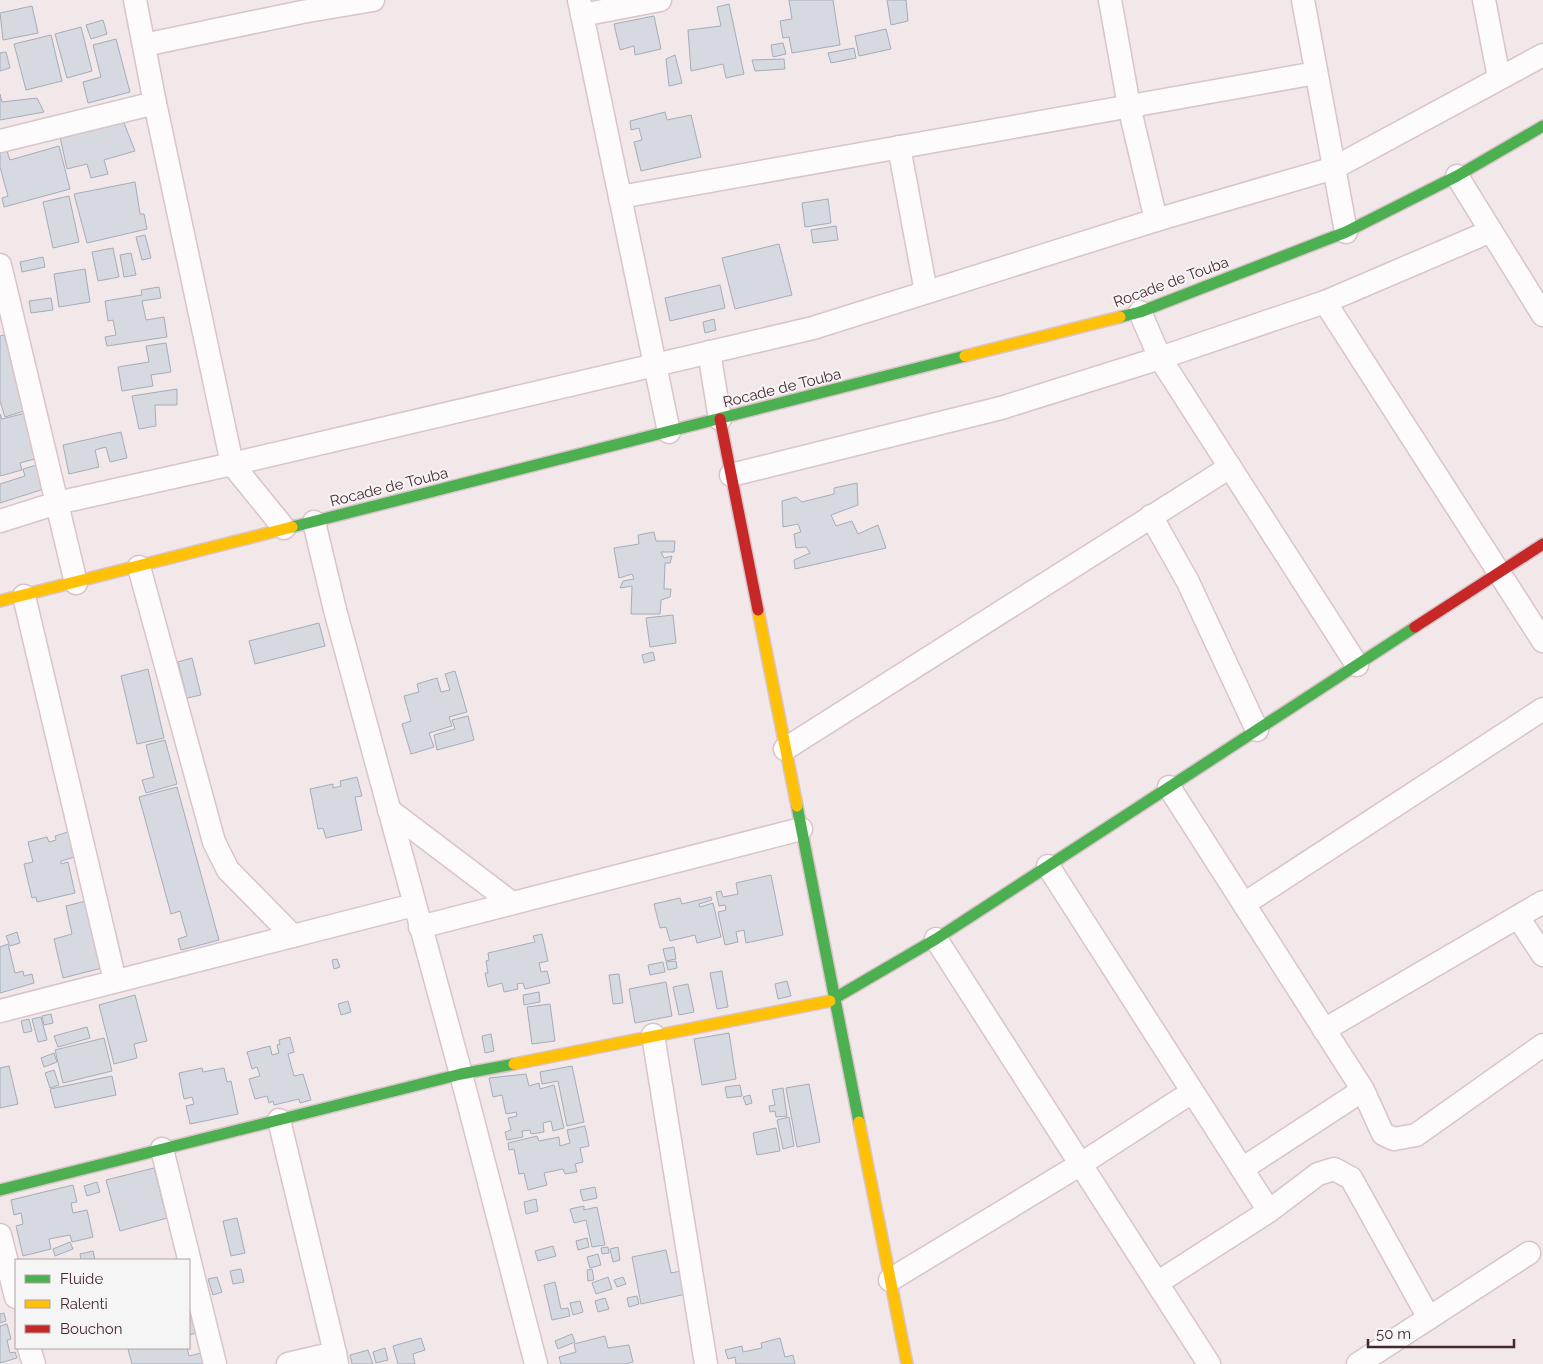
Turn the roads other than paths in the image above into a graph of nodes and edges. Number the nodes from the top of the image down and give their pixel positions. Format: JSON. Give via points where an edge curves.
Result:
{"nodes":[{"id":1,"x":136,"y":0,"type":"edge"},
{"id":2,"x":373,"y":0,"type":"edge"},
{"id":3,"x":660,"y":0,"type":"edge"},
{"id":4,"x":1110,"y":0,"type":"edge"},
{"id":5,"x":1303,"y":0,"type":"edge"},
{"id":6,"x":1484,"y":0,"type":"edge"},
{"id":7,"x":301,"y":6,"type":"edge"},
{"id":8,"x":580,"y":7,"type":"edge"},
{"id":9,"x":144,"y":45,"type":"junction"},
{"id":10,"x":1543,"y":55,"type":"edge"},
{"id":11,"x":1316,"y":73,"type":"junction"},
{"id":12,"x":1498,"y":78,"type":"junction"},
{"id":13,"x":154,"y":103,"type":"junction"},
{"id":14,"x":1129,"y":106,"type":"junction"},
{"id":15,"x":1543,"y":126,"type":"edge"},
{"id":16,"x":0,"y":140,"type":"edge"},
{"id":17,"x":899,"y":147,"type":"junction"},
{"id":18,"x":1334,"y":168,"type":"junction"},
{"id":19,"x":1457,"y":176,"type":"junction"},
{"id":20,"x":620,"y":196,"type":"junction"},
{"id":21,"x":1156,"y":220,"type":"junction"},
{"id":22,"x":1491,"y":231,"type":"junction"},
{"id":23,"x":1346,"y":232,"type":"junction"},
{"id":24,"x":0,"y":265,"type":"edge"},
{"id":25,"x":926,"y":292,"type":"junction"},
{"id":26,"x":1325,"y":302,"type":"junction"},
{"id":27,"x":1140,"y":312,"type":"junction"},
{"id":28,"x":1543,"y":315,"type":"edge"},
{"id":29,"x":7,"y":328,"type":"edge"},
{"id":30,"x":709,"y":352,"type":"junction"},
{"id":31,"x":1160,"y":358,"type":"junction"},
{"id":32,"x":655,"y":365,"type":"junction"},
{"id":33,"x":720,"y":419,"type":"junction"},
{"id":34,"x":669,"y":432,"type":"junction"},
{"id":35,"x":232,"y":464,"type":"junction"},
{"id":36,"x":1230,"y":467,"type":"junction"},
{"id":37,"x":731,"y":475,"type":"junction"},
{"id":38,"x":57,"y":503,"type":"junction"},
{"id":39,"x":1151,"y":516,"type":"junction"},
{"id":40,"x":0,"y":521,"type":"edge"},
{"id":41,"x":314,"y":522,"type":"junction"},
{"id":42,"x":284,"y":528,"type":"junction"},
{"id":43,"x":1543,"y":544,"type":"edge"},
{"id":44,"x":139,"y":567,"type":"junction"},
{"id":45,"x":1499,"y":573,"type":"junction"},
{"id":46,"x":76,"y":583,"type":"junction"},
{"id":47,"x":24,"y":596,"type":"junction"},
{"id":48,"x":0,"y":601,"type":"edge"},
{"id":49,"x":1543,"y":642,"type":"edge"},
{"id":50,"x":1357,"y":665,"type":"junction"},
{"id":51,"x":1543,"y":709,"type":"edge"},
{"id":52,"x":1257,"y":730,"type":"junction"},
{"id":53,"x":785,"y":749,"type":"junction"},
{"id":54,"x":1169,"y":787,"type":"junction"},
{"id":55,"x":389,"y":810,"type":"junction"},
{"id":56,"x":801,"y":829,"type":"junction"},
{"id":57,"x":1048,"y":866,"type":"junction"},
{"id":58,"x":1543,"y":902,"type":"edge"},
{"id":59,"x":512,"y":903,"type":"junction"},
{"id":60,"x":1244,"y":904,"type":"junction"},
{"id":61,"x":414,"y":905,"type":"junction"},
{"id":62,"x":1518,"y":917,"type":"junction"},
{"id":63,"x":420,"y":927,"type":"junction"},
{"id":64,"x":293,"y":936,"type":"junction"},
{"id":65,"x":936,"y":939,"type":"junction"},
{"id":66,"x":1543,"y":955,"type":"edge"},
{"id":67,"x":115,"y":981,"type":"junction"},
{"id":68,"x":835,"y":1000,"type":"junction"},
{"id":69,"x":0,"y":1011,"type":"edge"},
{"id":70,"x":1324,"y":1030,"type":"junction"},
{"id":71,"x":653,"y":1035,"type":"junction"},
{"id":72,"x":1543,"y":1045,"type":"edge"},
{"id":73,"x":461,"y":1074,"type":"junction"},
{"id":74,"x":1363,"y":1090,"type":"junction"},
{"id":75,"x":1192,"y":1092,"type":"junction"},
{"id":76,"x":279,"y":1120,"type":"junction"},
{"id":77,"x":162,"y":1149,"type":"junction"},
{"id":78,"x":1081,"y":1164,"type":"junction"},
{"id":79,"x":1242,"y":1169,"type":"junction"},
{"id":80,"x":0,"y":1190,"type":"edge"},
{"id":81,"x":1269,"y":1211,"type":"junction"},
{"id":82,"x":0,"y":1235,"type":"edge"},
{"id":83,"x":1529,"y":1253,"type":"dead end"},
{"id":84,"x":189,"y":1259,"type":"edge"},
{"id":85,"x":190,"y":1263,"type":"edge"},
{"id":86,"x":890,"y":1280,"type":"junction"},
{"id":87,"x":1158,"y":1284,"type":"junction"},
{"id":88,"x":15,"y":1293,"type":"edge"},
{"id":89,"x":1430,"y":1318,"type":"junction"},
{"id":90,"x":29,"y":1349,"type":"edge"},
{"id":91,"x":336,"y":1358,"type":"edge"},
{"id":92,"x":34,"y":1364,"type":"edge"},
{"id":93,"x":215,"y":1364,"type":"edge"},
{"id":94,"x":288,"y":1364,"type":"edge"},
{"id":95,"x":536,"y":1364,"type":"edge"},
{"id":96,"x":706,"y":1364,"type":"edge"},
{"id":97,"x":907,"y":1364,"type":"edge"},
{"id":98,"x":1209,"y":1364,"type":"edge"},
{"id":99,"x":1358,"y":1364,"type":"edge"}],
"edges":[{"from":1,"to":9,"type":"street"},
{"from":2,"to":7,"type":"street"},
{"from":3,"to":8,"type":"street"},
{"from":4,"to":14,"type":"street"},
{"from":5,"to":11,"type":"street"},
{"from":6,"to":12,"type":"street"},
{"from":7,"to":9,"type":"street"},
{"from":8,"to":20,"type":"street"},
{"from":9,"to":13,"type":"street"},
{"from":10,"to":12,"type":"street"},
{"from":11,"to":14,"type":"street"},
{"from":11,"to":18,"type":"street"},
{"from":12,"to":18,"type":"street"},
{"from":13,"to":16,"type":"street"},
{"from":13,"to":35,"type":"street"},
{"from":14,"to":17,"type":"street"},
{"from":14,"to":21,"type":"street"},
{"from":15,"to":19,"type":"main road","name":"Rocade de Touba"},
{"from":17,"to":20,"type":"street"},
{"from":17,"to":25,"type":"street"},
{"from":18,"to":21,"type":"street"},
{"from":18,"to":23,"type":"street"},
{"from":19,"to":22,"type":"street"},
{"from":19,"to":23,"type":"main road","name":"Rocade de Touba"},
{"from":20,"to":32,"type":"street"},
{"from":21,"to":25,"type":"street"},
{"from":22,"to":26,"type":"street"},
{"from":22,"to":28,"type":"street"},
{"from":23,"to":27,"type":"main road","name":"Rocade de Touba"},
{"from":24,"to":29,"type":"street"},
{"from":25,"to":30,"type":"street","via":[[813,328]]},
{"from":26,"to":31,"type":"street"},
{"from":26,"to":45,"type":"street"},
{"from":27,"to":31,"type":"street"},
{"from":27,"to":33,"type":"main road","name":"Rocade de Touba"},
{"from":29,"to":38,"type":"street"},
{"from":30,"to":32,"type":"street"},
{"from":30,"to":33,"type":"street"},
{"from":31,"to":36,"type":"street"},
{"from":31,"to":37,"type":"street","via":[[1001,408]]},
{"from":32,"to":34,"type":"street"},
{"from":32,"to":35,"type":"street"},
{"from":33,"to":34,"type":"main road","name":"Rocade de Touba"},
{"from":33,"to":37,"type":"main road"},
{"from":34,"to":41,"type":"main road","name":"Rocade de Touba"},
{"from":35,"to":38,"type":"street"},
{"from":35,"to":42,"type":"street"},
{"from":36,"to":39,"type":"street"},
{"from":36,"to":50,"type":"street"},
{"from":37,"to":53,"type":"main road"},
{"from":38,"to":40,"type":"street"},
{"from":38,"to":46,"type":"street"},
{"from":39,"to":52,"type":"street","via":[[1188,582]]},
{"from":39,"to":53,"type":"street"},
{"from":41,"to":42,"type":"main road","name":"Rocade de Touba"},
{"from":41,"to":55,"type":"street"},
{"from":42,"to":44,"type":"main road","name":"Rocade de Touba"},
{"from":43,"to":45,"type":"main road"},
{"from":44,"to":46,"type":"main road","name":"Rocade de Touba"},
{"from":44,"to":64,"type":"street","via":[[214,842],[228,870]]},
{"from":45,"to":49,"type":"street"},
{"from":45,"to":50,"type":"main road"},
{"from":46,"to":47,"type":"main road","name":"Rocade de Touba"},
{"from":47,"to":48,"type":"main road","name":"Rocade de Touba"},
{"from":47,"to":67,"type":"street"},
{"from":50,"to":52,"type":"main road"},
{"from":51,"to":60,"type":"street"},
{"from":52,"to":54,"type":"main road"},
{"from":53,"to":56,"type":"main road"},
{"from":54,"to":57,"type":"main road"},
{"from":54,"to":60,"type":"street"},
{"from":55,"to":59,"type":"street"},
{"from":55,"to":61,"type":"street"},
{"from":56,"to":59,"type":"street"},
{"from":56,"to":68,"type":"main road"},
{"from":57,"to":65,"type":"main road"},
{"from":57,"to":75,"type":"street"},
{"from":58,"to":62,"type":"street"},
{"from":59,"to":63,"type":"street"},
{"from":60,"to":70,"type":"street"},
{"from":61,"to":63,"type":"street"},
{"from":61,"to":64,"type":"street"},
{"from":62,"to":66,"type":"street"},
{"from":62,"to":70,"type":"street"},
{"from":63,"to":73,"type":"street"},
{"from":64,"to":67,"type":"street"},
{"from":65,"to":68,"type":"main road"},
{"from":65,"to":78,"type":"street"},
{"from":67,"to":69,"type":"street"},
{"from":68,"to":71,"type":"main road"},
{"from":68,"to":86,"type":"main road"},
{"from":70,"to":74,"type":"street"},
{"from":71,"to":73,"type":"main road"},
{"from":71,"to":96,"type":"street"},
{"from":72,"to":74,"type":"street","via":[[1416,1135],[1394,1139],[1383,1134]]},
{"from":73,"to":76,"type":"main road"},
{"from":73,"to":95,"type":"street"},
{"from":74,"to":79,"type":"street"},
{"from":75,"to":78,"type":"street"},
{"from":75,"to":79,"type":"street"},
{"from":76,"to":77,"type":"main road"},
{"from":76,"to":91,"type":"street"},
{"from":77,"to":80,"type":"main road"},
{"from":77,"to":84,"type":"street"},
{"from":78,"to":86,"type":"street"},
{"from":78,"to":87,"type":"street"},
{"from":79,"to":81,"type":"street"},
{"from":81,"to":87,"type":"street"},
{"from":81,"to":89,"type":"street","via":[[1318,1174],[1334,1169],[1352,1178]]},
{"from":82,"to":88,"type":"street"},
{"from":83,"to":89,"type":"street"},
{"from":85,"to":93,"type":"street"},
{"from":86,"to":97,"type":"main road"},
{"from":87,"to":98,"type":"street"},
{"from":89,"to":99,"type":"street"},
{"from":90,"to":92,"type":"street"},
{"from":91,"to":94,"type":"street"}]}
